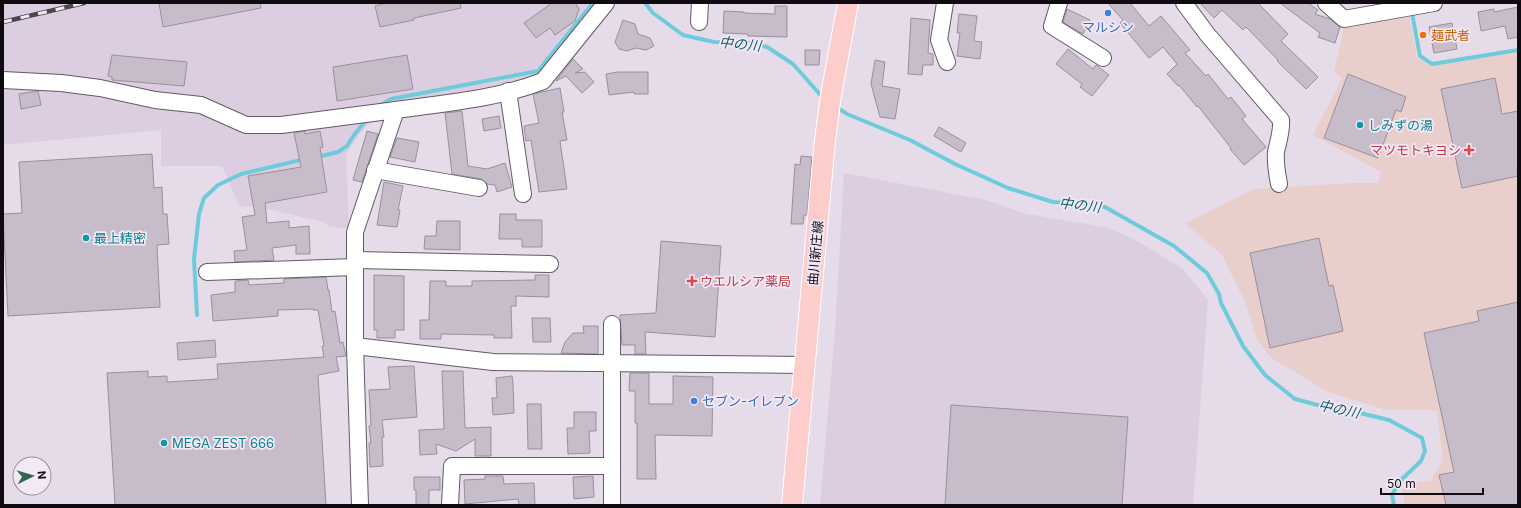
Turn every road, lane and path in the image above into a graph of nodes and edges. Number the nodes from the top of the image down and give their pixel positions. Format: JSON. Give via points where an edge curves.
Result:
{"nodes":[{"id":1,"x":606,"y":3,"type":"edge"},
{"id":2,"x":700,"y":3,"type":"edge"},
{"id":3,"x":848,"y":3,"type":"edge"},
{"id":4,"x":945,"y":3,"type":"edge"},
{"id":5,"x":1059,"y":3,"type":"edge"},
{"id":6,"x":1184,"y":3,"type":"edge"},
{"id":7,"x":1326,"y":3,"type":"edge"},
{"id":8,"x":1434,"y":3,"type":"edge"},
{"id":9,"x":1399,"y":6,"type":"edge"},
{"id":10,"x":699,"y":22,"type":"dead end"},
{"id":11,"x":1103,"y":58,"type":"dead end"},
{"id":12,"x":947,"y":62,"type":"dead end"},
{"id":13,"x":3,"y":80,"type":"edge"},
{"id":14,"x":508,"y":91,"type":"junction"},
{"id":15,"x":396,"y":110,"type":"junction"},
{"id":16,"x":375,"y":170,"type":"junction"},
{"id":17,"x":1279,"y":184,"type":"dead end"},
{"id":18,"x":479,"y":188,"type":"dead end"},
{"id":19,"x":524,"y":194,"type":"dead end"},
{"id":20,"x":355,"y":263,"type":"junction"},
{"id":21,"x":550,"y":264,"type":"dead end"},
{"id":22,"x":207,"y":272,"type":"dead end"},
{"id":23,"x":612,"y":324,"type":"dead end"},
{"id":24,"x":355,"y":346,"type":"junction"},
{"id":25,"x":612,"y":363,"type":"junction"},
{"id":26,"x":804,"y":365,"type":"junction"},
{"id":27,"x":612,"y":466,"type":"junction"},
{"id":28,"x":360,"y":505,"type":"edge"},
{"id":29,"x":450,"y":505,"type":"edge"},
{"id":30,"x":612,"y":505,"type":"edge"},
{"id":31,"x":792,"y":505,"type":"edge"}],
"edges":[{"from":1,"to":14,"type":"street","via":[[543,81]]},
{"from":2,"to":10,"type":"street"},
{"from":3,"to":26,"type":"main road","name":"曲川新庄線","via":[[825,140]]},
{"from":4,"to":12,"type":"street","via":[[939,40]]},
{"from":5,"to":11,"type":"street","via":[[1052,26]]},
{"from":6,"to":17,"type":"street","via":[[1207,34],[1281,120],[1276,153]]},
{"from":7,"to":9,"type":"street","via":[[1344,19]]},
{"from":8,"to":9,"type":"street"},
{"from":13,"to":15,"type":"street","via":[[61,83],[100,88],[155,100],[201,105],[246,125],[281,125]]},
{"from":14,"to":15,"type":"street"},
{"from":14,"to":19,"type":"street"},
{"from":15,"to":16,"type":"street"},
{"from":16,"to":18,"type":"street"},
{"from":16,"to":20,"type":"street","via":[[355,232]]},
{"from":20,"to":21,"type":"street"},
{"from":20,"to":22,"type":"street"},
{"from":20,"to":24,"type":"street"},
{"from":23,"to":25,"type":"street"},
{"from":24,"to":25,"type":"street","via":[[493,362]]},
{"from":24,"to":28,"type":"street"},
{"from":25,"to":26,"type":"street"},
{"from":25,"to":27,"type":"street"},
{"from":26,"to":31,"type":"main road","name":"曲川新庄線"},
{"from":27,"to":29,"type":"street","via":[[452,466]]},
{"from":27,"to":30,"type":"street"}]}
